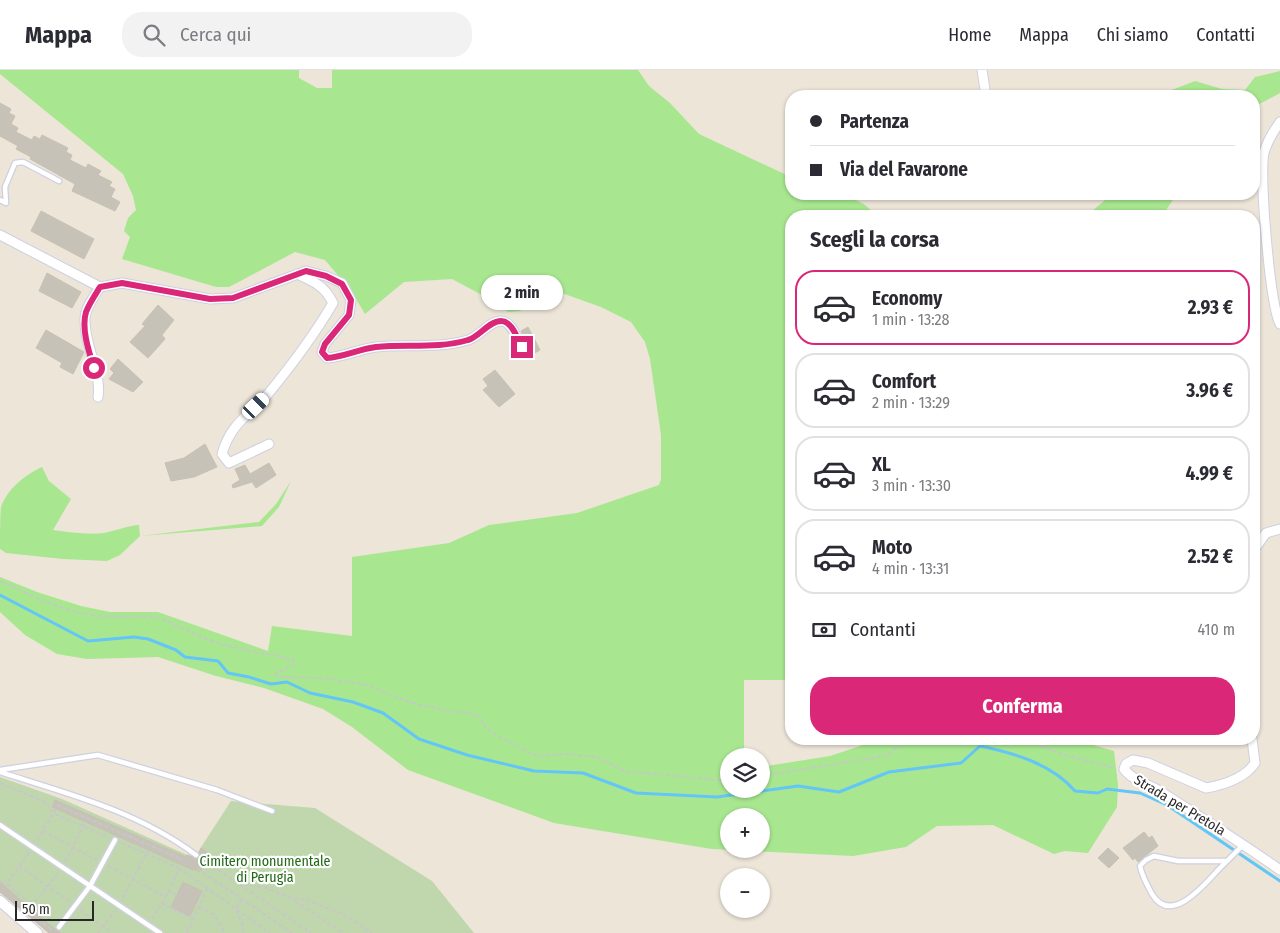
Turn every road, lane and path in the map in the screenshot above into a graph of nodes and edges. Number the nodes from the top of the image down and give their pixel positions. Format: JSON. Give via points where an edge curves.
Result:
{"nodes":[{"id":1,"x":982,"y":70,"type":"edge"},
{"id":2,"x":985,"y":90,"type":"edge"},
{"id":3,"x":1280,"y":122,"type":"edge"},
{"id":4,"x":59,"y":181,"type":"dead end"},
{"id":5,"x":0,"y":200,"type":"edge"},
{"id":6,"x":0,"y":235,"type":"edge"},
{"id":7,"x":297,"y":274,"type":"junction"},
{"id":8,"x":100,"y":287,"type":"junction"},
{"id":9,"x":1280,"y":324,"type":"edge"},
{"id":10,"x":522,"y":347,"type":"dead end"},
{"id":11,"x":98,"y":397,"type":"dead end"},
{"id":12,"x":269,"y":444,"type":"dead end"},
{"id":13,"x":1280,"y":529,"type":"edge"},
{"id":14,"x":1260,"y":542,"type":"edge"},
{"id":15,"x":0,"y":581,"type":"edge"},
{"id":16,"x":900,"y":745,"type":"edge"},
{"id":17,"x":1040,"y":745,"type":"edge"},
{"id":18,"x":1253,"y":745,"type":"edge"},
{"id":19,"x":1124,"y":769,"type":"junction"},
{"id":20,"x":0,"y":771,"type":"edge"},
{"id":21,"x":770,"y":775,"type":"edge"},
{"id":22,"x":720,"y":779,"type":"edge"},
{"id":23,"x":0,"y":783,"type":"edge"},
{"id":24,"x":57,"y":805,"type":"dead end"},
{"id":25,"x":56,"y":809,"type":"dead end"},
{"id":26,"x":272,"y":811,"type":"dead end"},
{"id":27,"x":53,"y":813,"type":"junction"},
{"id":28,"x":85,"y":822,"type":"dead end"},
{"id":29,"x":0,"y":825,"type":"edge"},
{"id":30,"x":84,"y":826,"type":"junction"},
{"id":31,"x":115,"y":840,"type":"junction"},
{"id":32,"x":1244,"y":844,"type":"junction"},
{"id":33,"x":33,"y":847,"type":"junction"},
{"id":34,"x":148,"y":850,"type":"dead end"},
{"id":35,"x":147,"y":854,"type":"junction"},
{"id":36,"x":196,"y":855,"type":"joint"},
{"id":37,"x":181,"y":859,"type":"dead end"},
{"id":38,"x":1227,"y":861,"type":"junction"},
{"id":39,"x":179,"y":863,"type":"dead end"},
{"id":40,"x":20,"y":866,"type":"junction"},
{"id":41,"x":178,"y":868,"type":"junction"},
{"id":42,"x":198,"y":870,"type":"dead end"},
{"id":43,"x":1280,"y":870,"type":"edge"},
{"id":44,"x":0,"y":882,"type":"edge"},
{"id":45,"x":238,"y":883,"type":"junction"},
{"id":46,"x":6,"y":885,"type":"junction"},
{"id":47,"x":90,"y":886,"type":"junction"},
{"id":48,"x":207,"y":888,"type":"junction"},
{"id":49,"x":168,"y":891,"type":"junction"},
{"id":50,"x":177,"y":895,"type":"dead end"},
{"id":51,"x":242,"y":899,"type":"junction"},
{"id":52,"x":293,"y":899,"type":"junction"},
{"id":53,"x":16,"y":900,"type":"dead end"},
{"id":54,"x":0,"y":902,"type":"edge"},
{"id":55,"x":161,"y":904,"type":"junction"},
{"id":56,"x":119,"y":905,"type":"junction"},
{"id":57,"x":76,"y":906,"type":"junction"},
{"id":58,"x":199,"y":906,"type":"junction"},
{"id":59,"x":236,"y":909,"type":"junction"},
{"id":60,"x":193,"y":919,"type":"junction"},
{"id":61,"x":148,"y":925,"type":"junction"},
{"id":62,"x":103,"y":926,"type":"junction"},
{"id":63,"x":59,"y":927,"type":"joint"},
{"id":64,"x":37,"y":933,"type":"edge"},
{"id":65,"x":55,"y":933,"type":"edge"},
{"id":66,"x":98,"y":933,"type":"edge"},
{"id":67,"x":112,"y":933,"type":"edge"},
{"id":68,"x":160,"y":933,"type":"edge"},
{"id":69,"x":187,"y":933,"type":"edge"},
{"id":70,"x":225,"y":933,"type":"edge"},
{"id":71,"x":244,"y":933,"type":"edge"},
{"id":72,"x":270,"y":933,"type":"edge"},
{"id":73,"x":292,"y":933,"type":"edge"},
{"id":74,"x":311,"y":933,"type":"edge"},
{"id":75,"x":343,"y":933,"type":"edge"},
{"id":76,"x":372,"y":933,"type":"edge"}],
"edges":[{"from":1,"to":2,"type":"street"},
{"from":3,"to":9,"type":"street","via":[[1264,154],[1264,189],[1272,285]]},
{"from":4,"to":5,"type":"lane","via":[[23,162],[15,163],[5,187],[6,203]]},
{"from":6,"to":8,"type":"street"},
{"from":7,"to":8,"type":"street","via":[[233,298],[210,299],[122,283]]},
{"from":7,"to":10,"type":"street","via":[[306,271],[326,276],[342,284],[351,300],[349,315],[325,344],[322,352],[327,358],[376,347],[443,346],[471,340],[502,321],[508,324]]},
{"from":7,"to":12,"type":"street","via":[[319,284],[333,303],[267,394],[226,439],[222,454],[229,463]]},
{"from":8,"to":11,"type":"street","via":[[84,319],[88,349],[100,387]]},
{"from":13,"to":14,"type":"street","via":[[1266,534]]},
{"from":15,"to":22,"type":"path","via":[[59,608],[90,615],[163,619],[198,636],[293,660],[294,665],[276,673],[278,677],[357,683],[409,702],[452,712],[468,712],[478,716],[489,731],[536,756],[568,754],[597,757],[624,771]]},
{"from":16,"to":21,"type":"path","via":[[885,756]]},
{"from":17,"to":19,"type":"path"},
{"from":18,"to":19,"type":"street","name":"Strada per Pretola","via":[[1255,763],[1249,771],[1206,788],[1148,763],[1133,760]]},
{"from":19,"to":32,"type":"street","name":"Strada per Pretola"},
{"from":20,"to":26,"type":"lane","via":[[98,755],[217,790]]},
{"from":20,"to":36,"type":"lane","via":[[145,822]]},
{"from":23,"to":27,"type":"path","via":[[47,803]]},
{"from":24,"to":37,"type":"path"},
{"from":25,"to":27,"type":"path"},
{"from":27,"to":30,"type":"path"},
{"from":27,"to":33,"type":"path"},
{"from":28,"to":30,"type":"path"},
{"from":29,"to":33,"type":"lane"},
{"from":30,"to":31,"type":"path"},
{"from":31,"to":35,"type":"path"},
{"from":31,"to":47,"type":"lane"},
{"from":32,"to":38,"type":"lane"},
{"from":32,"to":43,"type":"street","name":"Strada per Pretola"},
{"from":33,"to":40,"type":"path"},
{"from":33,"to":47,"type":"lane"},
{"from":34,"to":35,"type":"path"},
{"from":35,"to":41,"type":"path"},
{"from":35,"to":56,"type":"path"},
{"from":36,"to":45,"type":"path"},
{"from":38,"to":38,"type":"lane","via":[[1202,889],[1187,900],[1168,907],[1156,901],[1140,866],[1154,856],[1178,861]]},
{"from":39,"to":41,"type":"path"},
{"from":40,"to":46,"type":"path"},
{"from":40,"to":57,"type":"path"},
{"from":41,"to":48,"type":"path"},
{"from":41,"to":49,"type":"path"},
{"from":42,"to":51,"type":"path"},
{"from":44,"to":46,"type":"path"},
{"from":45,"to":52,"type":"path","via":[[266,888]]},
{"from":45,"to":74,"type":"path"},
{"from":46,"to":63,"type":"path"},
{"from":47,"to":56,"type":"lane"},
{"from":47,"to":57,"type":"lane"},
{"from":48,"to":58,"type":"path"},
{"from":48,"to":59,"type":"path"},
{"from":49,"to":50,"type":"path"},
{"from":49,"to":55,"type":"path"},
{"from":51,"to":59,"type":"path"},
{"from":51,"to":73,"type":"path"},
{"from":52,"to":75,"type":"path"},
{"from":52,"to":76,"type":"path","via":[[307,900],[343,914]]},
{"from":53,"to":65,"type":"path"},
{"from":54,"to":64,"type":"street"},
{"from":55,"to":60,"type":"path"},
{"from":55,"to":61,"type":"path"},
{"from":56,"to":61,"type":"lane"},
{"from":56,"to":62,"type":"path"},
{"from":57,"to":62,"type":"path"},
{"from":57,"to":63,"type":"lane"},
{"from":58,"to":60,"type":"path"},
{"from":58,"to":70,"type":"path","via":[[214,915]]},
{"from":59,"to":71,"type":"path"},
{"from":59,"to":72,"type":"path"},
{"from":60,"to":69,"type":"path"},
{"from":61,"to":68,"type":"lane"},
{"from":62,"to":66,"type":"path"},
{"from":62,"to":67,"type":"path"}]}
